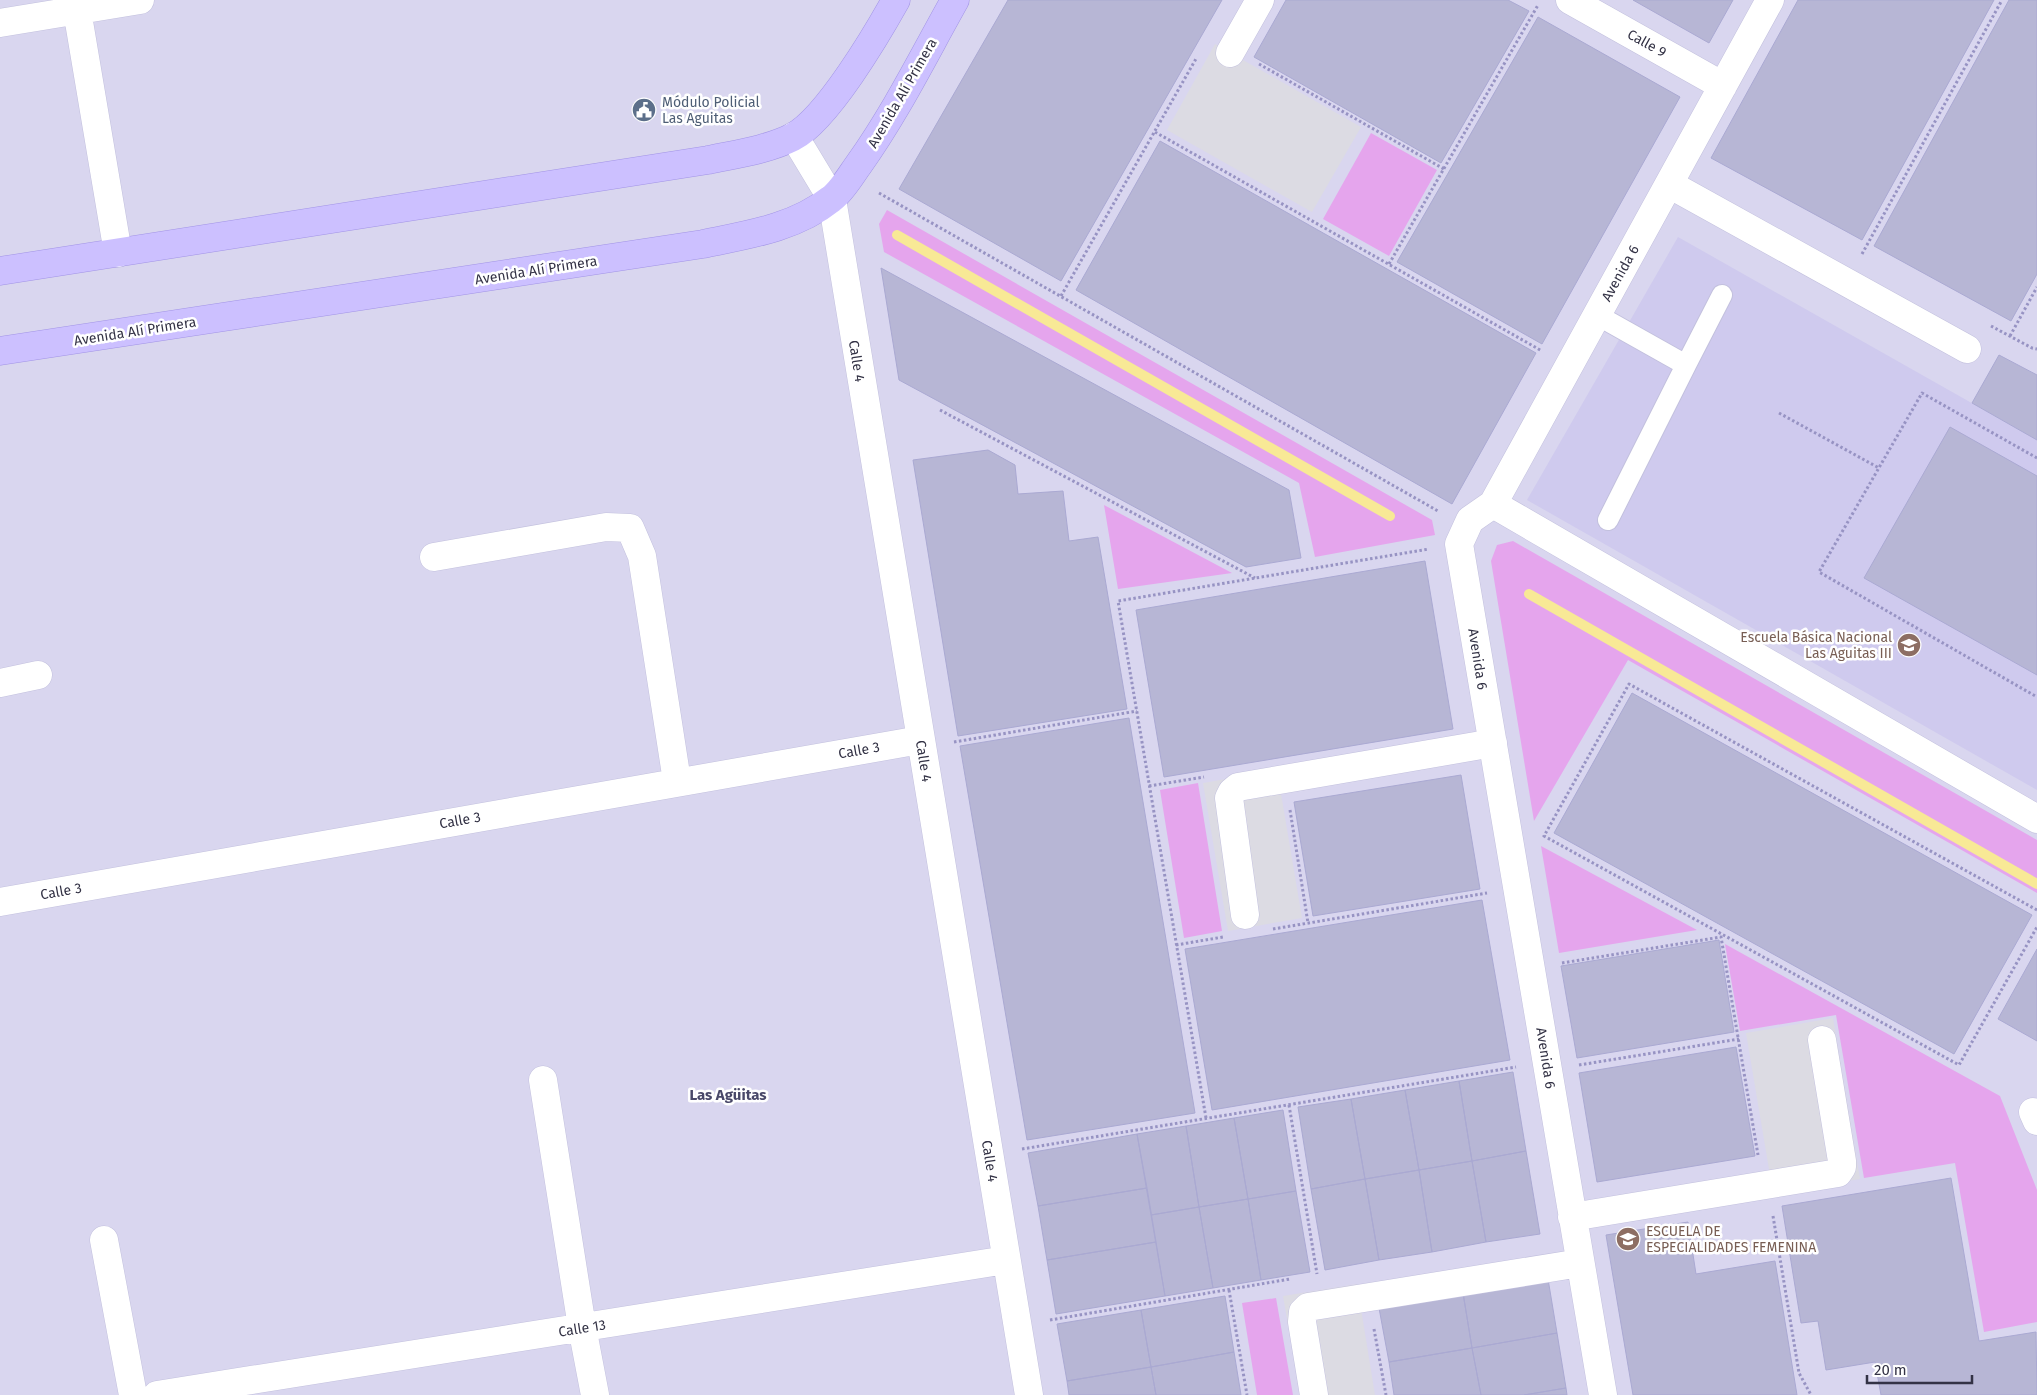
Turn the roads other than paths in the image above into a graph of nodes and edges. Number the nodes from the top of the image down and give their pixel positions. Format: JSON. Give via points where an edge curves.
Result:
{"nodes":[{"id":1,"x":896,"y":0,"type":"edge"},
{"id":2,"x":955,"y":0,"type":"edge"},
{"id":3,"x":1260,"y":0,"type":"edge"},
{"id":4,"x":1570,"y":0,"type":"edge"},
{"id":5,"x":1770,"y":0,"type":"edge"},
{"id":6,"x":124,"y":1,"type":"edge"},
{"id":7,"x":77,"y":10,"type":"junction"},
{"id":8,"x":0,"y":23,"type":"edge"},
{"id":9,"x":1232,"y":51,"type":"road end"},
{"id":10,"x":1723,"y":86,"type":"junction"},
{"id":11,"x":794,"y":136,"type":"junction"},
{"id":12,"x":1669,"y":184,"type":"junction"},
{"id":13,"x":832,"y":199,"type":"junction"},
{"id":14,"x":118,"y":253,"type":"junction"},
{"id":15,"x":0,"y":272,"type":"edge"},
{"id":16,"x":1722,"y":295,"type":"dead end"},
{"id":17,"x":1598,"y":315,"type":"junction"},
{"id":18,"x":1968,"y":349,"type":"dead end"},
{"id":19,"x":0,"y":351,"type":"edge"},
{"id":20,"x":1686,"y":365,"type":"junction"},
{"id":21,"x":1493,"y":504,"type":"junction"},
{"id":22,"x":1608,"y":520,"type":"dead end"},
{"id":23,"x":434,"y":557,"type":"dead end"},
{"id":24,"x":38,"y":675,"type":"dead end"},
{"id":25,"x":0,"y":683,"type":"edge"},
{"id":26,"x":1492,"y":743,"type":"junction"},
{"id":27,"x":921,"y":744,"type":"junction"},
{"id":28,"x":677,"y":782,"type":"junction"},
{"id":29,"x":2037,"y":819,"type":"edge"},
{"id":30,"x":0,"y":902,"type":"edge"},
{"id":31,"x":1245,"y":915,"type":"dead end"},
{"id":32,"x":1822,"y":1040,"type":"dead end"},
{"id":33,"x":543,"y":1080,"type":"dead end"},
{"id":34,"x":1572,"y":1218,"type":"junction"},
{"id":35,"x":104,"y":1240,"type":"dead end"},
{"id":36,"x":1006,"y":1260,"type":"junction"},
{"id":37,"x":1580,"y":1263,"type":"junction"},
{"id":38,"x":582,"y":1328,"type":"junction"},
{"id":39,"x":133,"y":1395,"type":"edge"},
{"id":40,"x":157,"y":1395,"type":"edge"},
{"id":41,"x":596,"y":1395,"type":"edge"},
{"id":42,"x":1028,"y":1395,"type":"edge"},
{"id":43,"x":1314,"y":1395,"type":"edge"},
{"id":44,"x":1603,"y":1395,"type":"edge"}],
"edges":[{"from":1,"to":11,"type":"main road","via":[[876,35],[830,100],[818,116]]},
{"from":2,"to":13,"type":"main road","name":"Avenida Alí Primera","via":[[885,127]]},
{"from":3,"to":9,"type":"street"},
{"from":4,"to":10,"type":"street","name":"Calle 9"},
{"from":5,"to":10,"type":"street","name":"Avenida 6"},
{"from":6,"to":7,"type":"street"},
{"from":7,"to":8,"type":"street"},
{"from":7,"to":14,"type":"street"},
{"from":10,"to":12,"type":"street","name":"Avenida 6"},
{"from":11,"to":13,"type":"street","name":"Calle 4"},
{"from":11,"to":14,"type":"main road","via":[[762,148],[708,160]]},
{"from":12,"to":17,"type":"street","name":"Avenida 6"},
{"from":12,"to":18,"type":"street"},
{"from":13,"to":19,"type":"main road","name":"Avenida Alí Primera","via":[[793,222],[755,234],[703,244]]},
{"from":13,"to":27,"type":"street","name":"Calle 4"},
{"from":14,"to":15,"type":"main road"},
{"from":16,"to":20,"type":"lane"},
{"from":17,"to":20,"type":"lane"},
{"from":17,"to":21,"type":"street","name":"Avenida 6"},
{"from":20,"to":22,"type":"lane"},
{"from":21,"to":26,"type":"street","name":"Avenida 6","via":[[1470,520],[1463,536]]},
{"from":21,"to":29,"type":"street"},
{"from":23,"to":28,"type":"street","via":[[606,527],[630,528],[642,556]]},
{"from":24,"to":25,"type":"street"},
{"from":26,"to":31,"type":"street","via":[[1238,787],[1229,798]]},
{"from":26,"to":34,"type":"street","name":"Avenida 6"},
{"from":27,"to":28,"type":"street","name":"Calle 3"},
{"from":27,"to":36,"type":"street","name":"Calle 4"},
{"from":28,"to":30,"type":"street","name":"Calle 3"},
{"from":32,"to":34,"type":"street","via":[[1842,1167],[1838,1174]]},
{"from":33,"to":38,"type":"street"},
{"from":34,"to":37,"type":"street","name":"Avenida 6"},
{"from":35,"to":39,"type":"street"},
{"from":36,"to":38,"type":"street","name":"Calle 13"},
{"from":36,"to":42,"type":"street","name":"Calle 4"},
{"from":37,"to":43,"type":"street","via":[[1308,1307],[1303,1312],[1302,1322]]},
{"from":37,"to":44,"type":"street","name":"Avenida 6"},
{"from":38,"to":40,"type":"street","name":"Calle 13"},
{"from":38,"to":41,"type":"street"}]}
